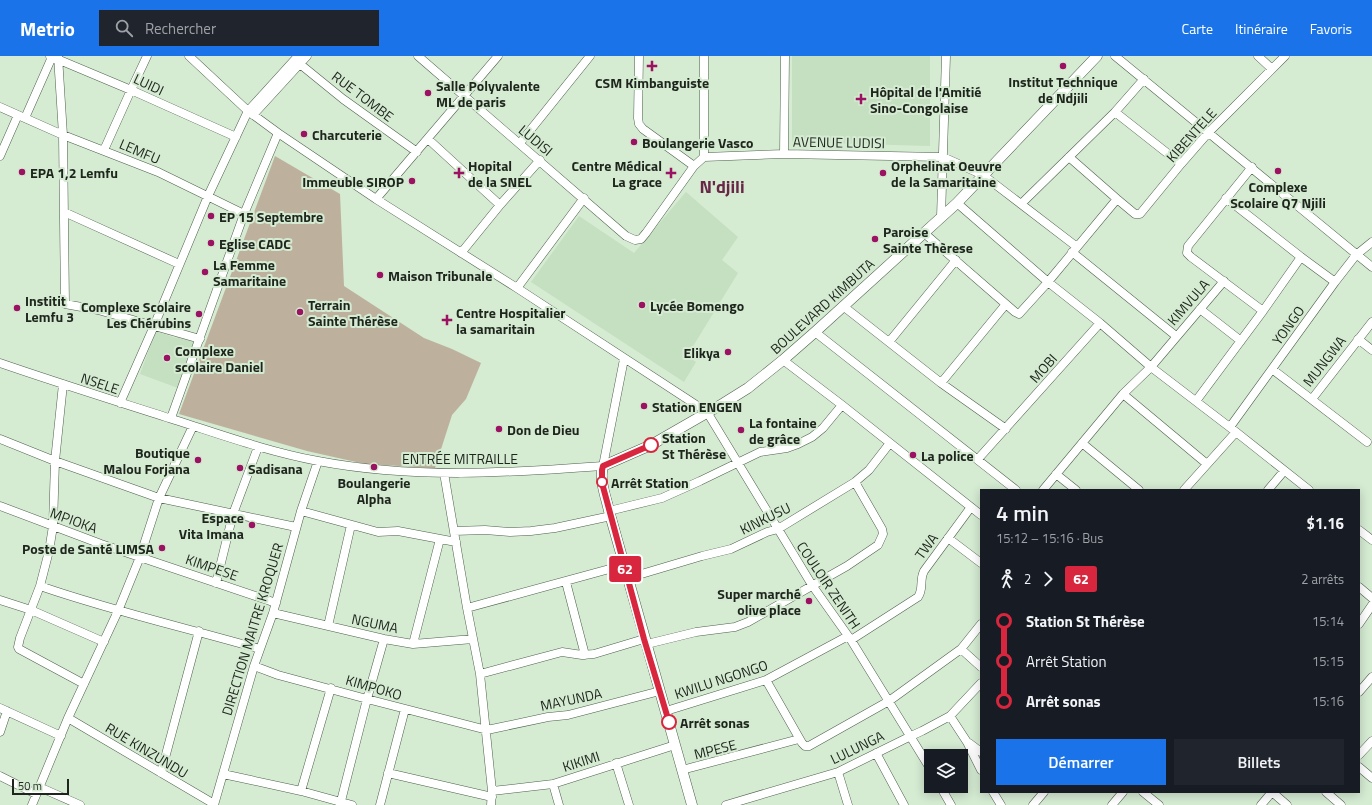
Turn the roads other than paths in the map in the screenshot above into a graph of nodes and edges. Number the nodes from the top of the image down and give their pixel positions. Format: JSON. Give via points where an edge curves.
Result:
{"nodes":[{"id":1,"x":148,"y":56,"type":"edge"},
{"id":2,"x":189,"y":56,"type":"edge"},
{"id":3,"x":307,"y":56,"type":"edge"},
{"id":4,"x":418,"y":56,"type":"edge"},
{"id":5,"x":498,"y":56,"type":"edge"},
{"id":6,"x":639,"y":56,"type":"edge"},
{"id":7,"x":704,"y":56,"type":"edge"},
{"id":8,"x":785,"y":56,"type":"edge"},
{"id":9,"x":946,"y":56,"type":"edge"},
{"id":10,"x":1097,"y":56,"type":"edge"},
{"id":11,"x":1115,"y":56,"type":"edge"},
{"id":12,"x":1258,"y":56,"type":"edge"},
{"id":13,"x":1285,"y":56,"type":"edge"},
{"id":14,"x":54,"y":57,"type":"edge"},
{"id":15,"x":584,"y":58,"type":"edge"},
{"id":16,"x":298,"y":60,"type":"edge"},
{"id":17,"x":1272,"y":69,"type":"junction"},
{"id":18,"x":1144,"y":79,"type":"junction"},
{"id":19,"x":131,"y":90,"type":"junction"},
{"id":20,"x":464,"y":95,"type":"junction"},
{"id":21,"x":0,"y":107,"type":"edge"},
{"id":22,"x":1115,"y":112,"type":"junction"},
{"id":23,"x":251,"y":113,"type":"junction"},
{"id":24,"x":21,"y":116,"type":"junction"},
{"id":25,"x":278,"y":133,"type":"junction"},
{"id":26,"x":1208,"y":133,"type":"junction"},
{"id":27,"x":63,"y":135,"type":"junction"},
{"id":28,"x":236,"y":137,"type":"junction"},
{"id":29,"x":428,"y":140,"type":"junction"},
{"id":30,"x":520,"y":143,"type":"junction"},
{"id":31,"x":104,"y":150,"type":"junction"},
{"id":32,"x":417,"y":152,"type":"junction"},
{"id":33,"x":784,"y":154,"type":"junction"},
{"id":34,"x":0,"y":156,"type":"edge"},
{"id":35,"x":704,"y":157,"type":"junction"},
{"id":36,"x":943,"y":157,"type":"junction"},
{"id":37,"x":1069,"y":157,"type":"junction"},
{"id":38,"x":540,"y":160,"type":"junction"},
{"id":39,"x":1181,"y":164,"type":"junction"},
{"id":40,"x":694,"y":166,"type":"junction"},
{"id":41,"x":1252,"y":167,"type":"junction"},
{"id":42,"x":983,"y":175,"type":"junction"},
{"id":43,"x":208,"y":196,"type":"junction"},
{"id":44,"x":584,"y":198,"type":"junction"},
{"id":45,"x":1226,"y":198,"type":"junction"},
{"id":46,"x":376,"y":199,"type":"junction"},
{"id":47,"x":1117,"y":199,"type":"junction"},
{"id":48,"x":957,"y":203,"type":"junction"},
{"id":49,"x":1021,"y":204,"type":"junction"},
{"id":50,"x":500,"y":205,"type":"junction"},
{"id":51,"x":64,"y":212,"type":"junction"},
{"id":52,"x":244,"y":214,"type":"junction"},
{"id":53,"x":941,"y":217,"type":"junction"},
{"id":54,"x":924,"y":233,"type":"junction"},
{"id":55,"x":1372,"y":242,"type":"edge"},
{"id":56,"x":1074,"y":249,"type":"junction"},
{"id":57,"x":461,"y":253,"type":"junction"},
{"id":58,"x":1356,"y":255,"type":"junction"},
{"id":59,"x":1301,"y":258,"type":"junction"},
{"id":60,"x":956,"y":260,"type":"junction"},
{"id":61,"x":179,"y":264,"type":"junction"},
{"id":62,"x":1372,"y":267,"type":"edge"},
{"id":63,"x":1224,"y":281,"type":"junction"},
{"id":64,"x":1048,"y":282,"type":"junction"},
{"id":65,"x":1335,"y":282,"type":"junction"},
{"id":66,"x":517,"y":288,"type":"junction"},
{"id":67,"x":1006,"y":304,"type":"junction"},
{"id":68,"x":843,"y":306,"type":"junction"},
{"id":69,"x":1200,"y":309,"type":"junction"},
{"id":70,"x":1263,"y":311,"type":"junction"},
{"id":71,"x":1372,"y":322,"type":"edge"},
{"id":72,"x":1100,"y":323,"type":"junction"},
{"id":73,"x":154,"y":326,"type":"junction"},
{"id":74,"x":816,"y":332,"type":"junction"},
{"id":75,"x":1176,"y":336,"type":"junction"},
{"id":76,"x":200,"y":339,"type":"junction"},
{"id":77,"x":1358,"y":339,"type":"junction"},
{"id":78,"x":1241,"y":340,"type":"junction"},
{"id":79,"x":889,"y":342,"type":"junction"},
{"id":80,"x":1372,"y":350,"type":"edge"},
{"id":81,"x":624,"y":359,"type":"junction"},
{"id":82,"x":783,"y":360,"type":"junction"},
{"id":83,"x":0,"y":363,"type":"edge"},
{"id":84,"x":1151,"y":367,"type":"junction"},
{"id":85,"x":1272,"y":369,"type":"junction"},
{"id":86,"x":941,"y":383,"type":"junction"},
{"id":87,"x":63,"y":384,"type":"junction"},
{"id":88,"x":1123,"y":394,"type":"junction"},
{"id":89,"x":1312,"y":399,"type":"junction"},
{"id":90,"x":1196,"y":401,"type":"junction"},
{"id":91,"x":120,"y":403,"type":"junction"},
{"id":92,"x":842,"y":404,"type":"junction"},
{"id":93,"x":707,"y":412,"type":"junction"},
{"id":94,"x":171,"y":418,"type":"junction"},
{"id":95,"x":193,"y":426,"type":"junction"},
{"id":96,"x":1006,"y":429,"type":"junction"},
{"id":97,"x":1233,"y":429,"type":"junction"},
{"id":98,"x":0,"y":439,"type":"edge"},
{"id":99,"x":1367,"y":442,"type":"dead end"},
{"id":100,"x":890,"y":443,"type":"junction"},
{"id":101,"x":1082,"y":443,"type":"junction"},
{"id":102,"x":258,"y":447,"type":"junction"},
{"id":103,"x":978,"y":459,"type":"junction"},
{"id":104,"x":55,"y":461,"type":"junction"},
{"id":105,"x":318,"y":461,"type":"junction"},
{"id":106,"x":738,"y":462,"type":"junction"},
{"id":107,"x":1207,"y":464,"type":"junction"},
{"id":108,"x":603,"y":466,"type":"junction"},
{"id":109,"x":1284,"y":471,"type":"junction"},
{"id":110,"x":444,"y":473,"type":"junction"},
{"id":111,"x":1056,"y":474,"type":"junction"},
{"id":112,"x":855,"y":482,"type":"junction"},
{"id":113,"x":1015,"y":489,"type":"edge"},
{"id":114,"x":1044,"y":489,"type":"edge"},
{"id":115,"x":1075,"y":489,"type":"edge"},
{"id":116,"x":1138,"y":489,"type":"edge"},
{"id":117,"x":1185,"y":489,"type":"edge"},
{"id":118,"x":1269,"y":489,"type":"edge"},
{"id":119,"x":1308,"y":489,"type":"edge"},
{"id":120,"x":159,"y":498,"type":"junction"},
{"id":121,"x":0,"y":506,"type":"edge"},
{"id":122,"x":971,"y":507,"type":"junction"},
{"id":123,"x":301,"y":511,"type":"junction"},
{"id":124,"x":233,"y":514,"type":"junction"},
{"id":125,"x":610,"y":514,"type":"junction"},
{"id":126,"x":980,"y":514,"type":"edge"},
{"id":127,"x":351,"y":525,"type":"junction"},
{"id":128,"x":53,"y":526,"type":"junction"},
{"id":129,"x":296,"y":527,"type":"junction"},
{"id":130,"x":778,"y":530,"type":"junction"},
{"id":131,"x":454,"y":531,"type":"junction"},
{"id":132,"x":1360,"y":531,"type":"edge"},
{"id":133,"x":948,"y":538,"type":"junction"},
{"id":134,"x":440,"y":539,"type":"junction"},
{"id":135,"x":1372,"y":540,"type":"edge"},
{"id":136,"x":456,"y":542,"type":"junction"},
{"id":137,"x":140,"y":557,"type":"junction"},
{"id":138,"x":980,"y":562,"type":"edge"},
{"id":139,"x":624,"y":565,"type":"junction"},
{"id":140,"x":628,"y":578,"type":"junction"},
{"id":141,"x":566,"y":582,"type":"junction"},
{"id":142,"x":216,"y":583,"type":"junction"},
{"id":143,"x":812,"y":585,"type":"junction"},
{"id":144,"x":40,"y":586,"type":"junction"},
{"id":145,"x":1360,"y":588,"type":"edge"},
{"id":146,"x":1372,"y":598,"type":"edge"},
{"id":147,"x":0,"y":600,"type":"edge"},
{"id":148,"x":276,"y":603,"type":"junction"},
{"id":149,"x":1372,"y":605,"type":"edge"},
{"id":150,"x":467,"y":608,"type":"junction"},
{"id":151,"x":31,"y":610,"type":"junction"},
{"id":152,"x":118,"y":611,"type":"junction"},
{"id":153,"x":273,"y":613,"type":"junction"},
{"id":154,"x":1360,"y":623,"type":"edge"},
{"id":155,"x":980,"y":625,"type":"edge"},
{"id":156,"x":328,"y":626,"type":"junction"},
{"id":157,"x":199,"y":631,"type":"junction"},
{"id":158,"x":849,"y":638,"type":"junction"},
{"id":159,"x":384,"y":639,"type":"junction"},
{"id":160,"x":472,"y":639,"type":"junction"},
{"id":161,"x":646,"y":641,"type":"junction"},
{"id":162,"x":104,"y":642,"type":"junction"},
{"id":163,"x":413,"y":644,"type":"junction"},
{"id":164,"x":260,"y":649,"type":"junction"},
{"id":165,"x":961,"y":649,"type":"junction"},
{"id":166,"x":585,"y":655,"type":"junction"},
{"id":167,"x":254,"y":666,"type":"junction"},
{"id":168,"x":980,"y":666,"type":"edge"},
{"id":169,"x":480,"y":674,"type":"junction"},
{"id":170,"x":1372,"y":677,"type":"edge"},
{"id":171,"x":766,"y":680,"type":"junction"},
{"id":172,"x":84,"y":684,"type":"junction"},
{"id":173,"x":980,"y":684,"type":"edge"},
{"id":174,"x":332,"y":688,"type":"junction"},
{"id":175,"x":660,"y":691,"type":"junction"},
{"id":176,"x":1360,"y":691,"type":"edge"},
{"id":177,"x":367,"y":699,"type":"junction"},
{"id":178,"x":889,"y":701,"type":"junction"},
{"id":179,"x":404,"y":709,"type":"junction"},
{"id":180,"x":4,"y":710,"type":"edge"},
{"id":181,"x":666,"y":711,"type":"junction"},
{"id":182,"x":950,"y":716,"type":"junction"},
{"id":183,"x":68,"y":718,"type":"junction"},
{"id":184,"x":486,"y":730,"type":"junction"},
{"id":185,"x":0,"y":732,"type":"edge"},
{"id":186,"x":60,"y":736,"type":"junction"},
{"id":187,"x":910,"y":736,"type":"junction"},
{"id":188,"x":800,"y":739,"type":"junction"},
{"id":189,"x":1372,"y":741,"type":"edge"},
{"id":190,"x":968,"y":742,"type":"junction"},
{"id":191,"x":675,"y":745,"type":"junction"},
{"id":192,"x":980,"y":751,"type":"edge"},
{"id":193,"x":876,"y":753,"type":"junction"},
{"id":194,"x":1360,"y":754,"type":"edge"},
{"id":195,"x":924,"y":759,"type":"edge"},
{"id":196,"x":616,"y":763,"type":"junction"},
{"id":197,"x":980,"y":768,"type":"edge"},
{"id":198,"x":1360,"y":768,"type":"edge"},
{"id":199,"x":682,"y":770,"type":"junction"},
{"id":200,"x":838,"y":772,"type":"junction"},
{"id":201,"x":161,"y":773,"type":"junction"},
{"id":202,"x":388,"y":773,"type":"junction"},
{"id":203,"x":223,"y":774,"type":"junction"},
{"id":204,"x":0,"y":776,"type":"edge"},
{"id":205,"x":1372,"y":778,"type":"edge"},
{"id":206,"x":553,"y":784,"type":"junction"},
{"id":207,"x":38,"y":791,"type":"junction"},
{"id":208,"x":301,"y":791,"type":"junction"},
{"id":209,"x":944,"y":793,"type":"edge"},
{"id":210,"x":994,"y":793,"type":"edge"},
{"id":211,"x":1042,"y":793,"type":"edge"},
{"id":212,"x":1122,"y":793,"type":"edge"},
{"id":213,"x":1144,"y":793,"type":"edge"},
{"id":214,"x":1271,"y":793,"type":"edge"},
{"id":215,"x":1273,"y":793,"type":"edge"},
{"id":216,"x":1327,"y":793,"type":"edge"},
{"id":217,"x":492,"y":798,"type":"edge"},
{"id":218,"x":341,"y":803,"type":"edge"},
{"id":219,"x":32,"y":805,"type":"edge"},
{"id":220,"x":80,"y":805,"type":"edge"},
{"id":221,"x":214,"y":805,"type":"edge"},
{"id":222,"x":352,"y":805,"type":"edge"},
{"id":223,"x":380,"y":805,"type":"edge"},
{"id":224,"x":559,"y":805,"type":"edge"},
{"id":225,"x":629,"y":805,"type":"edge"},
{"id":226,"x":692,"y":805,"type":"edge"},
{"id":227,"x":726,"y":805,"type":"edge"},
{"id":228,"x":848,"y":805,"type":"edge"},
{"id":229,"x":903,"y":805,"type":"edge"},
{"id":230,"x":952,"y":805,"type":"edge"},
{"id":231,"x":1001,"y":805,"type":"edge"},
{"id":232,"x":1033,"y":805,"type":"edge"},
{"id":233,"x":1112,"y":805,"type":"edge"},
{"id":234,"x":1159,"y":805,"type":"edge"},
{"id":235,"x":1261,"y":805,"type":"edge"},
{"id":236,"x":1288,"y":805,"type":"edge"},
{"id":237,"x":1341,"y":805,"type":"edge"}],
"edges":[{"from":1,"to":19,"type":"street"},
{"from":2,"to":23,"type":"street"},
{"from":3,"to":16,"type":"street"},
{"from":4,"to":20,"type":"street"},
{"from":5,"to":20,"type":"street"},
{"from":6,"to":40,"type":"street","via":[[639,124]]},
{"from":7,"to":35,"type":"street"},
{"from":8,"to":33,"type":"street"},
{"from":9,"to":36,"type":"street"},
{"from":10,"to":42,"type":"street","name":"BOULEVARD KIMBUTA"},
{"from":11,"to":18,"type":"street"},
{"from":12,"to":17,"type":"street"},
{"from":13,"to":17,"type":"street","name":"KIBENTELE"},
{"from":14,"to":19,"type":"street","name":"LUIDI"},
{"from":14,"to":24,"type":"street"},
{"from":14,"to":27,"type":"street"},
{"from":15,"to":30,"type":"street"},
{"from":16,"to":23,"type":"street"},
{"from":16,"to":32,"type":"street","name":"RUE TOMBE","via":[[343,99]]},
{"from":17,"to":26,"type":"street","name":"KIBENTELE"},
{"from":18,"to":22,"type":"street"},
{"from":18,"to":26,"type":"street"},
{"from":19,"to":28,"type":"street","name":"LUIDI"},
{"from":19,"to":31,"type":"street"},
{"from":20,"to":29,"type":"street"},
{"from":20,"to":30,"type":"street","name":"LUDISI"},
{"from":21,"to":24,"type":"street","name":"LEMFU"},
{"from":22,"to":37,"type":"street"},
{"from":22,"to":39,"type":"street"},
{"from":23,"to":25,"type":"street"},
{"from":23,"to":28,"type":"street"},
{"from":24,"to":27,"type":"street","name":"LEMFU"},
{"from":24,"to":34,"type":"street"},
{"from":25,"to":46,"type":"street"},
{"from":25,"to":52,"type":"street"},
{"from":26,"to":39,"type":"street","name":"KIBENTELE"},
{"from":26,"to":41,"type":"street"},
{"from":27,"to":31,"type":"street","name":"LEMFU"},
{"from":27,"to":51,"type":"street"},
{"from":28,"to":43,"type":"street"},
{"from":29,"to":32,"type":"street"},
{"from":29,"to":50,"type":"street"},
{"from":30,"to":38,"type":"street","name":"LUDISI"},
{"from":31,"to":43,"type":"street","name":"LEMFU"},
{"from":32,"to":46,"type":"street"},
{"from":33,"to":35,"type":"street","name":"AVENUE LUDISI"},
{"from":33,"to":36,"type":"street","name":"AVENUE LUDISI"},
{"from":35,"to":40,"type":"street"},
{"from":36,"to":42,"type":"street","name":"AVENUE LUDISI"},
{"from":36,"to":53,"type":"street"},
{"from":37,"to":47,"type":"street"},
{"from":37,"to":49,"type":"street"},
{"from":38,"to":44,"type":"street","name":"LUDISI"},
{"from":38,"to":50,"type":"street"},
{"from":39,"to":47,"type":"street","name":"KIBENTELE","via":[[1140,214],[1135,214]]},
{"from":40,"to":44,"type":"street","name":"LUDISI","via":[[641,239],[635,240],[626,236]]},
{"from":41,"to":45,"type":"street","name":"KIMVULA"},
{"from":41,"to":58,"type":"street"},
{"from":42,"to":48,"type":"street","name":"BOULEVARD KIMBUTA"},
{"from":42,"to":49,"type":"street"},
{"from":43,"to":52,"type":"street","name":"LEMFU"},
{"from":43,"to":61,"type":"street"},
{"from":44,"to":66,"type":"street"},
{"from":45,"to":59,"type":"street"},
{"from":45,"to":63,"type":"street","name":"KIMVULA","via":[[1187,250],[1189,255]]},
{"from":46,"to":57,"type":"street"},
{"from":47,"to":56,"type":"street"},
{"from":48,"to":53,"type":"street","name":"BOULEVARD KIMBUTA"},
{"from":48,"to":64,"type":"street"},
{"from":49,"to":56,"type":"street"},
{"from":50,"to":57,"type":"street"},
{"from":51,"to":61,"type":"street"},
{"from":51,"to":73,"type":"street","via":[[65,304],[98,310]]},
{"from":52,"to":76,"type":"street"},
{"from":53,"to":54,"type":"street","name":"BOULEVARD KIMBUTA"},
{"from":54,"to":60,"type":"street"},
{"from":54,"to":68,"type":"street","name":"BOULEVARD KIMBUTA"},
{"from":55,"to":58,"type":"street","name":"YONGO"},
{"from":56,"to":64,"type":"street"},
{"from":56,"to":75,"type":"street"},
{"from":57,"to":66,"type":"street"},
{"from":58,"to":62,"type":"street"},
{"from":58,"to":65,"type":"street","name":"YONGO"},
{"from":59,"to":65,"type":"street"},
{"from":59,"to":70,"type":"street"},
{"from":60,"to":67,"type":"street"},
{"from":60,"to":79,"type":"street"},
{"from":61,"to":73,"type":"street"},
{"from":63,"to":69,"type":"street","name":"KIMVULA"},
{"from":63,"to":70,"type":"street"},
{"from":64,"to":67,"type":"street","via":[[1019,314]]},
{"from":64,"to":72,"type":"street"},
{"from":65,"to":85,"type":"street","name":"YONGO"},
{"from":66,"to":81,"type":"street"},
{"from":67,"to":86,"type":"street"},
{"from":68,"to":74,"type":"street","name":"BOULEVARD KIMBUTA"},
{"from":68,"to":79,"type":"street"},
{"from":69,"to":75,"type":"street","name":"KIMVULA"},
{"from":69,"to":78,"type":"street"},
{"from":70,"to":78,"type":"street"},
{"from":71,"to":77,"type":"street","name":"MUNGWA"},
{"from":72,"to":84,"type":"street"},
{"from":72,"to":96,"type":"street","name":"MOBI"},
{"from":73,"to":76,"type":"street"},
{"from":73,"to":91,"type":"street"},
{"from":74,"to":82,"type":"street","name":"BOULEVARD KIMBUTA"},
{"from":74,"to":103,"type":"street"},
{"from":75,"to":84,"type":"street","name":"KIMVULA"},
{"from":76,"to":94,"type":"street"},
{"from":77,"to":80,"type":"street","name":"MUNGWA"},
{"from":77,"to":89,"type":"street","name":"MUNGWA"},
{"from":78,"to":90,"type":"street"},
{"from":79,"to":86,"type":"street"},
{"from":81,"to":93,"type":"street"},
{"from":81,"to":108,"type":"street"},
{"from":82,"to":92,"type":"street"},
{"from":82,"to":93,"type":"street","name":"BOULEVARD KIMBUTA","via":[[748,388]]},
{"from":83,"to":87,"type":"street","name":"NSELE"},
{"from":84,"to":88,"type":"street"},
{"from":84,"to":90,"type":"street"},
{"from":85,"to":89,"type":"street"},
{"from":85,"to":97,"type":"street","name":"YONGO"},
{"from":86,"to":96,"type":"street"},
{"from":87,"to":91,"type":"street","name":"NSELE"},
{"from":87,"to":104,"type":"street"},
{"from":88,"to":101,"type":"street"},
{"from":88,"to":107,"type":"street"},
{"from":89,"to":99,"type":"street"},
{"from":90,"to":97,"type":"street"},
{"from":91,"to":94,"type":"street","name":"NSELE"},
{"from":92,"to":100,"type":"street"},
{"from":92,"to":106,"type":"street","via":[[823,428],[812,437],[787,448],[760,452]]},
{"from":93,"to":106,"type":"street","name":"COULOIR ZENITH"},
{"from":93,"to":108,"type":"street","name":"BOULEVARD KIMBUTA","via":[[651,445]]},
{"from":94,"to":95,"type":"street","name":"NSELE"},
{"from":95,"to":102,"type":"street"},
{"from":95,"to":120,"type":"street"},
{"from":96,"to":103,"type":"street","name":"MOBI"},
{"from":97,"to":107,"type":"street","name":"YONGO"},
{"from":97,"to":109,"type":"street"},
{"from":98,"to":104,"type":"street"},
{"from":100,"to":112,"type":"street","name":"KINKUSU","via":[[869,470]]},
{"from":100,"to":122,"type":"street"},
{"from":101,"to":111,"type":"street"},
{"from":101,"to":116,"type":"street"},
{"from":102,"to":105,"type":"street"},
{"from":102,"to":124,"type":"street"},
{"from":103,"to":113,"type":"street"},
{"from":104,"to":120,"type":"street"},
{"from":104,"to":128,"type":"street"},
{"from":105,"to":110,"type":"street","name":"ENTRÉE MITRAILLE","via":[[358,467]]},
{"from":105,"to":123,"type":"street","name":"DIRECTION MAITRE KROQUER"},
{"from":106,"to":125,"type":"street","via":[[662,498]]},
{"from":106,"to":130,"type":"street","name":"COULOIR ZENITH"},
{"from":107,"to":117,"type":"street","name":"YONGO"},
{"from":108,"to":110,"type":"street","name":"ENTRÉE MITRAILLE"},
{"from":108,"to":125,"type":"street","via":[[602,483]]},
{"from":109,"to":118,"type":"street"},
{"from":109,"to":119,"type":"street"},
{"from":110,"to":131,"type":"street"},
{"from":111,"to":114,"type":"street"},
{"from":111,"to":115,"type":"street"},
{"from":112,"to":130,"type":"street","name":"KINKUSU"},
{"from":112,"to":143,"type":"street","via":[[883,534],[878,544]]},
{"from":120,"to":124,"type":"street"},
{"from":120,"to":137,"type":"street"},
{"from":121,"to":128,"type":"street","name":"MPIOKA"},
{"from":122,"to":126,"type":"street"},
{"from":122,"to":133,"type":"street","name":"TWA"},
{"from":123,"to":127,"type":"street"},
{"from":123,"to":129,"type":"street","name":"DIRECTION MAITRE KROQUER"},
{"from":124,"to":129,"type":"street"},
{"from":124,"to":142,"type":"street"},
{"from":125,"to":131,"type":"street","via":[[555,528],[531,531]]},
{"from":125,"to":139,"type":"street"},
{"from":127,"to":134,"type":"street","via":[[378,532],[398,531]]},
{"from":127,"to":156,"type":"street"},
{"from":128,"to":137,"type":"street","name":"MPIOKA"},
{"from":128,"to":144,"type":"street"},
{"from":129,"to":148,"type":"street","name":"DIRECTION MAITRE KROQUER"},
{"from":130,"to":140,"type":"street","name":"KINKUSU","via":[[767,532],[731,549]]},
{"from":130,"to":143,"type":"street","name":"COULOIR ZENITH"},
{"from":131,"to":136,"type":"street"},
{"from":132,"to":135,"type":"street"},
{"from":133,"to":138,"type":"street"},
{"from":133,"to":158,"type":"street","name":"TWA","via":[[921,577],[922,588],[918,598]]},
{"from":134,"to":136,"type":"street"},
{"from":134,"to":163,"type":"street"},
{"from":136,"to":150,"type":"street"},
{"from":137,"to":142,"type":"street","name":"KIMPESE"},
{"from":137,"to":152,"type":"street"},
{"from":139,"to":140,"type":"street"},
{"from":139,"to":141,"type":"street"},
{"from":140,"to":161,"type":"street"},
{"from":141,"to":150,"type":"street"},
{"from":141,"to":166,"type":"street"},
{"from":142,"to":148,"type":"street","name":"KIMPESE"},
{"from":143,"to":158,"type":"street","name":"COULOIR ZENITH"},
{"from":143,"to":161,"type":"street","via":[[742,625]]},
{"from":144,"to":151,"type":"street"},
{"from":144,"to":152,"type":"street"},
{"from":145,"to":146,"type":"street"},
{"from":147,"to":151,"type":"street"},
{"from":148,"to":153,"type":"street","name":"DIRECTION MAITRE KROQUER"},
{"from":149,"to":154,"type":"street"},
{"from":150,"to":160,"type":"street"},
{"from":151,"to":162,"type":"street"},
{"from":151,"to":172,"type":"street","via":[[20,638],[19,649]]},
{"from":152,"to":157,"type":"street"},
{"from":152,"to":162,"type":"street"},
{"from":153,"to":156,"type":"street","name":"NGUMA"},
{"from":153,"to":164,"type":"street","name":"DIRECTION MAITRE KROQUER"},
{"from":155,"to":165,"type":"street"},
{"from":156,"to":159,"type":"street","name":"NGUMA"},
{"from":157,"to":164,"type":"street"},
{"from":157,"to":201,"type":"street"},
{"from":158,"to":171,"type":"street","name":"KWILU NGONGO"},
{"from":158,"to":178,"type":"street","name":"COULOIR ZENITH"},
{"from":159,"to":163,"type":"street","name":"NGUMA"},
{"from":159,"to":177,"type":"street"},
{"from":160,"to":163,"type":"street","name":"NGUMA"},
{"from":160,"to":169,"type":"street"},
{"from":161,"to":166,"type":"street"},
{"from":161,"to":175,"type":"street"},
{"from":162,"to":172,"type":"street"},
{"from":164,"to":167,"type":"street","name":"DIRECTION MAITRE KROQUER"},
{"from":165,"to":168,"type":"street"},
{"from":165,"to":178,"type":"street"},
{"from":166,"to":169,"type":"street","via":[[562,652]]},
{"from":167,"to":174,"type":"street","name":"KIMPOKO","via":[[278,675]]},
{"from":167,"to":203,"type":"street","name":"DIRECTION MAITRE KROQUER"},
{"from":169,"to":184,"type":"street"},
{"from":170,"to":176,"type":"street"},
{"from":171,"to":181,"type":"street","name":"KWILU NGONGO"},
{"from":171,"to":188,"type":"street"},
{"from":172,"to":183,"type":"street"},
{"from":173,"to":182,"type":"street","name":"LULUNGA"},
{"from":174,"to":177,"type":"street","name":"KIMPOKO"},
{"from":174,"to":208,"type":"street"},
{"from":175,"to":181,"type":"street"},
{"from":175,"to":184,"type":"street","name":"MAYUNDA","via":[[568,715]]},
{"from":177,"to":179,"type":"street","name":"KIMPOKO"},
{"from":177,"to":218,"type":"street"},
{"from":178,"to":187,"type":"street","name":"COULOIR ZENITH"},
{"from":178,"to":188,"type":"street","name":"MPESE","via":[[808,746]]},
{"from":179,"to":184,"type":"street","name":"KIMPOKO"},
{"from":179,"to":202,"type":"street"},
{"from":180,"to":185,"type":"street"},
{"from":180,"to":186,"type":"street"},
{"from":181,"to":191,"type":"street"},
{"from":182,"to":187,"type":"street","name":"LULUNGA"},
{"from":182,"to":190,"type":"street"},
{"from":183,"to":186,"type":"street"},
{"from":183,"to":201,"type":"street","name":"RUE KINZUNDU"},
{"from":184,"to":217,"type":"street"},
{"from":186,"to":207,"type":"street"},
{"from":187,"to":193,"type":"street","name":"LULUNGA"},
{"from":187,"to":195,"type":"street","name":"COULOIR ZENITH"},
{"from":188,"to":199,"type":"street","name":"MPESE"},
{"from":189,"to":194,"type":"street"},
{"from":190,"to":192,"type":"street"},
{"from":190,"to":197,"type":"street"},
{"from":191,"to":196,"type":"street","name":"KIKIMI"},
{"from":191,"to":199,"type":"street"},
{"from":193,"to":200,"type":"street","name":"LULUNGA"},
{"from":193,"to":229,"type":"street"},
{"from":196,"to":206,"type":"street","name":"KIKIMI"},
{"from":196,"to":225,"type":"street"},
{"from":198,"to":205,"type":"street"},
{"from":199,"to":226,"type":"street"},
{"from":200,"to":227,"type":"street","name":"LULUNGA"},
{"from":200,"to":228,"type":"street"},
{"from":201,"to":221,"type":"street","name":"RUE KINZUNDU"},
{"from":202,"to":217,"type":"street"},
{"from":202,"to":223,"type":"street"},
{"from":203,"to":208,"type":"street"},
{"from":203,"to":221,"type":"street","name":"DIRECTION MAITRE KROQUER"},
{"from":204,"to":207,"type":"street"},
{"from":206,"to":217,"type":"street","name":"KIKIMI"},
{"from":206,"to":224,"type":"street"},
{"from":207,"to":219,"type":"street"},
{"from":207,"to":220,"type":"street"},
{"from":208,"to":218,"type":"street"},
{"from":209,"to":230,"type":"street"},
{"from":210,"to":231,"type":"street"},
{"from":211,"to":232,"type":"street"},
{"from":212,"to":233,"type":"street"},
{"from":213,"to":234,"type":"street"},
{"from":214,"to":235,"type":"street"},
{"from":215,"to":236,"type":"street"},
{"from":216,"to":237,"type":"street"},
{"from":218,"to":222,"type":"street"}]}
